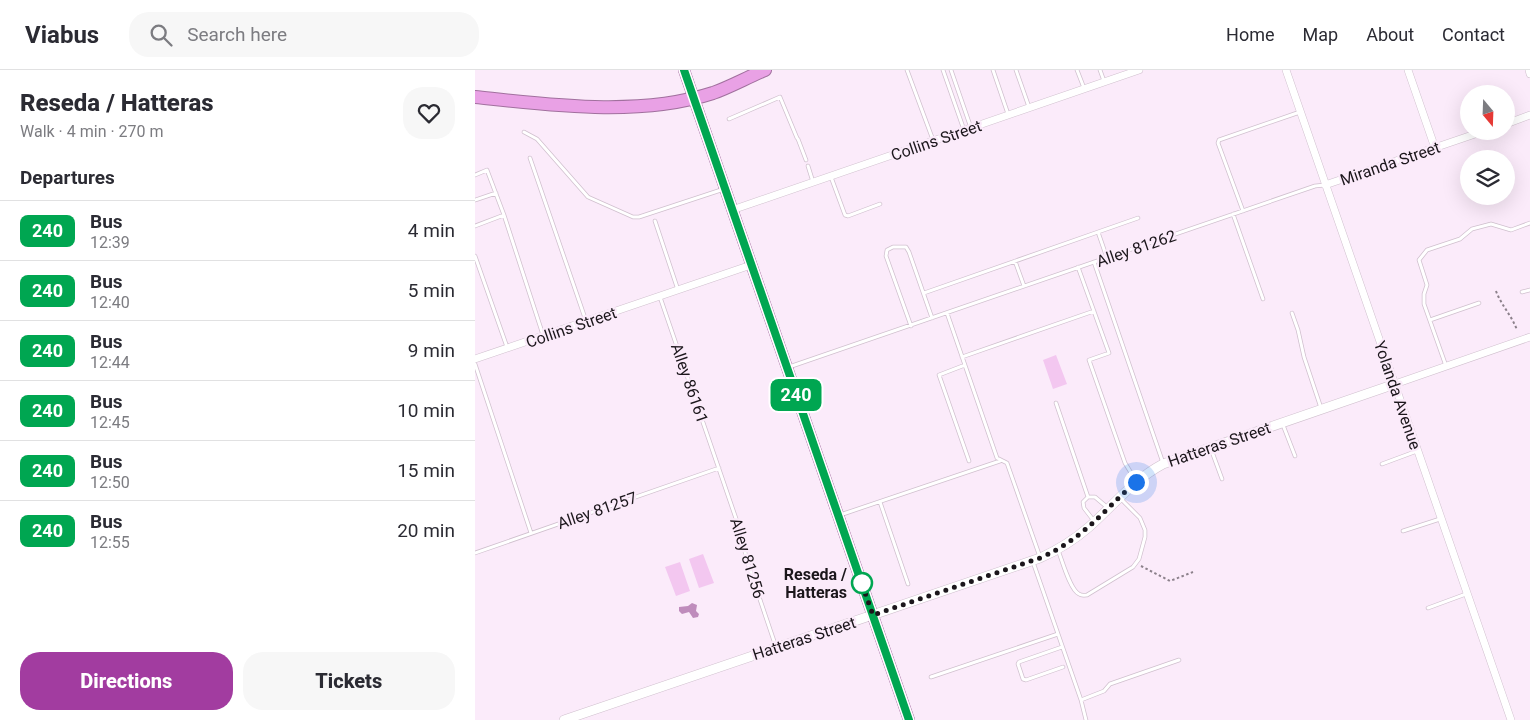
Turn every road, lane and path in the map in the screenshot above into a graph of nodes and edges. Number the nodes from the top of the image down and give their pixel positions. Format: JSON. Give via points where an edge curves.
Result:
{"nodes":[{"id":1,"x":684,"y":70,"type":"edge"},
{"id":2,"x":765,"y":70,"type":"edge"},
{"id":3,"x":907,"y":70,"type":"edge"},
{"id":4,"x":943,"y":70,"type":"edge"},
{"id":5,"x":951,"y":70,"type":"edge"},
{"id":6,"x":993,"y":70,"type":"edge"},
{"id":7,"x":1016,"y":70,"type":"edge"},
{"id":8,"x":1077,"y":70,"type":"edge"},
{"id":9,"x":1101,"y":70,"type":"edge"},
{"id":10,"x":1139,"y":70,"type":"edge"},
{"id":11,"x":1286,"y":70,"type":"edge"},
{"id":12,"x":1408,"y":70,"type":"edge"},
{"id":13,"x":1529,"y":70,"type":"edge"},
{"id":14,"x":1530,"y":74,"type":"edge"},
{"id":15,"x":1105,"y":82,"type":"junction"},
{"id":16,"x":1084,"y":89,"type":"junction"},
{"id":17,"x":475,"y":97,"type":"edge"},
{"id":18,"x":693,"y":97,"type":"junction"},
{"id":19,"x":1029,"y":108,"type":"junction"},
{"id":20,"x":1300,"y":112,"type":"junction"},
{"id":21,"x":1009,"y":115,"type":"junction"},
{"id":22,"x":1530,"y":116,"type":"edge"},
{"id":23,"x":729,"y":118,"type":"dead end"},
{"id":24,"x":1515,"y":121,"type":"edge"},
{"id":25,"x":968,"y":129,"type":"junction"},
{"id":26,"x":524,"y":132,"type":"dead end"},
{"id":27,"x":1460,"y":139,"type":"edge"},
{"id":28,"x":933,"y":141,"type":"junction"},
{"id":29,"x":1435,"y":148,"type":"junction"},
{"id":30,"x":531,"y":158,"type":"dead end"},
{"id":31,"x":805,"y":160,"type":"dead end"},
{"id":32,"x":808,"y":166,"type":"dead end"},
{"id":33,"x":475,"y":175,"type":"edge"},
{"id":34,"x":831,"y":176,"type":"junction"},
{"id":35,"x":813,"y":182,"type":"junction"},
{"id":36,"x":1325,"y":185,"type":"junction"},
{"id":37,"x":724,"y":189,"type":"junction"},
{"id":38,"x":496,"y":193,"type":"junction"},
{"id":39,"x":475,"y":200,"type":"edge"},
{"id":40,"x":880,"y":204,"type":"dead end"},
{"id":41,"x":732,"y":210,"type":"junction"},
{"id":42,"x":1243,"y":210,"type":"junction"},
{"id":43,"x":1233,"y":214,"type":"junction"},
{"id":44,"x":504,"y":215,"type":"junction"},
{"id":45,"x":1138,"y":218,"type":"dead end"},
{"id":46,"x":655,"y":220,"type":"dead end"},
{"id":47,"x":1530,"y":223,"type":"edge"},
{"id":48,"x":475,"y":226,"type":"edge"},
{"id":49,"x":1098,"y":232,"type":"junction"},
{"id":50,"x":475,"y":256,"type":"edge"},
{"id":51,"x":1107,"y":258,"type":"junction"},
{"id":52,"x":1015,"y":261,"type":"junction"},
{"id":53,"x":1094,"y":262,"type":"junction"},
{"id":54,"x":751,"y":265,"type":"junction"},
{"id":55,"x":1079,"y":268,"type":"junction"},
{"id":56,"x":1024,"y":286,"type":"junction"},
{"id":57,"x":1530,"y":290,"type":"edge"},
{"id":58,"x":678,"y":291,"type":"junction"},
{"id":59,"x":1496,"y":291,"type":"dead end"},
{"id":60,"x":1523,"y":292,"type":"dead end"},
{"id":61,"x":924,"y":293,"type":"junction"},
{"id":62,"x":660,"y":297,"type":"junction"},
{"id":63,"x":1263,"y":300,"type":"dead end"},
{"id":64,"x":1479,"y":303,"type":"dead end"},
{"id":65,"x":1094,"y":311,"type":"junction"},
{"id":66,"x":1292,"y":312,"type":"dead end"},
{"id":67,"x":947,"y":313,"type":"junction"},
{"id":68,"x":932,"y":318,"type":"junction"},
{"id":69,"x":1429,"y":320,"type":"junction"},
{"id":70,"x":587,"y":322,"type":"junction"},
{"id":71,"x":911,"y":326,"type":"junction"},
{"id":72,"x":1517,"y":330,"type":"dead end"},
{"id":73,"x":543,"y":336,"type":"junction"},
{"id":74,"x":1530,"y":337,"type":"edge"},
{"id":75,"x":507,"y":348,"type":"junction"},
{"id":76,"x":962,"y":357,"type":"junction"},
{"id":77,"x":475,"y":359,"type":"edge"},
{"id":78,"x":475,"y":364,"type":"edge"},
{"id":79,"x":965,"y":366,"type":"junction"},
{"id":80,"x":1446,"y":366,"type":"junction"},
{"id":81,"x":787,"y":368,"type":"junction"},
{"id":82,"x":1395,"y":384,"type":"junction"},
{"id":83,"x":1056,"y":403,"type":"dead end"},
{"id":84,"x":1321,"y":409,"type":"junction"},
{"id":85,"x":1282,"y":422,"type":"junction"},
{"id":86,"x":1210,"y":446,"type":"junction"},
{"id":87,"x":1417,"y":451,"type":"junction"},
{"id":88,"x":1295,"y":456,"type":"dead end"},
{"id":89,"x":969,"y":461,"type":"dead end"},
{"id":90,"x":1000,"y":461,"type":"junction"},
{"id":91,"x":1163,"y":464,"type":"junction"},
{"id":92,"x":1382,"y":464,"type":"dead end"},
{"id":93,"x":719,"y":468,"type":"junction"},
{"id":94,"x":1222,"y":479,"type":"dead end"},
{"id":95,"x":1136,"y":482,"type":"junction"},
{"id":96,"x":1088,"y":497,"type":"junction"},
{"id":97,"x":1119,"y":497,"type":"junction"},
{"id":98,"x":880,"y":502,"type":"junction"},
{"id":99,"x":1108,"y":508,"type":"junction"},
{"id":100,"x":839,"y":516,"type":"junction"},
{"id":101,"x":1440,"y":519,"type":"junction"},
{"id":102,"x":1095,"y":522,"type":"junction"},
{"id":103,"x":1403,"y":531,"type":"dead end"},
{"id":104,"x":531,"y":533,"type":"junction"},
{"id":105,"x":1058,"y":550,"type":"junction"},
{"id":106,"x":475,"y":553,"type":"edge"},
{"id":107,"x":1036,"y":559,"type":"junction"},
{"id":108,"x":1137,"y":563,"type":"junction"},
{"id":109,"x":1193,"y":572,"type":"dead end"},
{"id":110,"x":908,"y":584,"type":"dead end"},
{"id":111,"x":1467,"y":594,"type":"junction"},
{"id":112,"x":1428,"y":608,"type":"dead end"},
{"id":113,"x":873,"y":615,"type":"junction"},
{"id":114,"x":1058,"y":634,"type":"junction"},
{"id":115,"x":1062,"y":647,"type":"junction"},
{"id":116,"x":777,"y":648,"type":"junction"},
{"id":117,"x":1179,"y":660,"type":"dead end"},
{"id":118,"x":1063,"y":667,"type":"dead end"},
{"id":119,"x":931,"y":677,"type":"dead end"},
{"id":120,"x":1081,"y":700,"type":"junction"},
{"id":121,"x":564,"y":720,"type":"edge"},
{"id":122,"x":909,"y":720,"type":"edge"},
{"id":123,"x":1086,"y":720,"type":"edge"},
{"id":124,"x":1511,"y":720,"type":"edge"}],
"edges":[{"from":1,"to":18,"type":"main road"},
{"from":2,"to":18,"type":"highway"},
{"from":3,"to":28,"type":"lane"},
{"from":4,"to":25,"type":"lane"},
{"from":5,"to":25,"type":"lane"},
{"from":6,"to":21,"type":"lane"},
{"from":7,"to":19,"type":"lane"},
{"from":8,"to":16,"type":"lane"},
{"from":9,"to":15,"type":"lane"},
{"from":10,"to":15,"type":"street","name":"Collins Street"},
{"from":11,"to":20,"type":"street","name":"Yolanda Avenue"},
{"from":12,"to":29,"type":"street"},
{"from":13,"to":14,"type":"street"},
{"from":15,"to":16,"type":"street","name":"Collins Street"},
{"from":16,"to":19,"type":"street","name":"Collins Street"},
{"from":17,"to":18,"type":"highway","via":[[561,106],[651,104]]},
{"from":18,"to":37,"type":"main road"},
{"from":19,"to":21,"type":"street","name":"Collins Street"},
{"from":20,"to":36,"type":"street","name":"Yolanda Avenue"},
{"from":20,"to":42,"type":"lane","via":[[1219,140]]},
{"from":21,"to":25,"type":"street","name":"Collins Street"},
{"from":22,"to":24,"type":"street"},
{"from":23,"to":31,"type":"lane","via":[[780,97]]},
{"from":25,"to":28,"type":"street","name":"Collins Street"},
{"from":26,"to":37,"type":"lane","via":[[537,139],[594,201],[633,217],[639,218]]},
{"from":27,"to":29,"type":"street","name":"Miranda Street"},
{"from":28,"to":34,"type":"street","name":"Collins Street"},
{"from":29,"to":36,"type":"street","name":"Miranda Street"},
{"from":30,"to":70,"type":"lane"},
{"from":32,"to":35,"type":"lane"},
{"from":33,"to":38,"type":"lane","via":[[487,170]]},
{"from":34,"to":35,"type":"street","name":"Collins Street"},
{"from":34,"to":40,"type":"lane","via":[[845,215]]},
{"from":35,"to":41,"type":"street","name":"Collins Street"},
{"from":36,"to":42,"type":"lane","name":"Alley 81262"},
{"from":36,"to":82,"type":"street","name":"Yolanda Avenue"},
{"from":37,"to":41,"type":"main road"},
{"from":38,"to":39,"type":"lane"},
{"from":38,"to":44,"type":"lane"},
{"from":41,"to":54,"type":"main road"},
{"from":42,"to":43,"type":"lane","name":"Alley 81262"},
{"from":43,"to":51,"type":"lane","name":"Alley 81262"},
{"from":43,"to":63,"type":"lane"},
{"from":44,"to":48,"type":"lane"},
{"from":44,"to":73,"type":"lane"},
{"from":45,"to":49,"type":"lane"},
{"from":46,"to":58,"type":"lane"},
{"from":47,"to":69,"type":"lane","via":[[1511,230],[1491,224],[1472,229],[1460,239],[1425,252],[1419,260],[1427,285],[1424,304]]},
{"from":49,"to":51,"type":"lane"},
{"from":49,"to":52,"type":"lane"},
{"from":50,"to":75,"type":"lane"},
{"from":51,"to":53,"type":"lane","name":"Alley 81262"},
{"from":52,"to":56,"type":"lane"},
{"from":52,"to":61,"type":"lane"},
{"from":53,"to":55,"type":"lane","name":"Alley 81262"},
{"from":53,"to":91,"type":"lane"},
{"from":54,"to":58,"type":"street","name":"Collins Street"},
{"from":54,"to":81,"type":"main road"},
{"from":55,"to":56,"type":"lane","name":"Alley 81262"},
{"from":55,"to":65,"type":"lane"},
{"from":56,"to":67,"type":"lane","name":"Alley 81262"},
{"from":57,"to":60,"type":"lane"},
{"from":58,"to":62,"type":"street","name":"Collins Street"},
{"from":59,"to":72,"type":"path"},
{"from":61,"to":68,"type":"lane"},
{"from":61,"to":71,"type":"lane","via":[[906,247],[893,246],[887,250],[888,264]]},
{"from":62,"to":70,"type":"street","name":"Collins Street"},
{"from":62,"to":93,"type":"lane","name":"Alley 86161"},
{"from":64,"to":69,"type":"lane"},
{"from":65,"to":76,"type":"lane"},
{"from":65,"to":95,"type":"lane","via":[[1109,353],[1089,360],[1125,463]]},
{"from":66,"to":84,"type":"lane"},
{"from":67,"to":68,"type":"lane","name":"Alley 81262"},
{"from":67,"to":76,"type":"lane"},
{"from":68,"to":71,"type":"lane","name":"Alley 81262"},
{"from":69,"to":80,"type":"lane"},
{"from":70,"to":73,"type":"street","name":"Collins Street"},
{"from":71,"to":81,"type":"lane","name":"Alley 81262"},
{"from":73,"to":75,"type":"street","name":"Collins Street"},
{"from":74,"to":80,"type":"street","name":"Hatteras Street"},
{"from":75,"to":77,"type":"street","name":"Collins Street"},
{"from":76,"to":79,"type":"lane"},
{"from":78,"to":104,"type":"lane"},
{"from":79,"to":89,"type":"lane","via":[[939,374]]},
{"from":79,"to":90,"type":"lane"},
{"from":80,"to":82,"type":"street","name":"Hatteras Street"},
{"from":81,"to":100,"type":"main road"},
{"from":82,"to":84,"type":"street","name":"Hatteras Street"},
{"from":82,"to":87,"type":"street","name":"Yolanda Avenue"},
{"from":83,"to":96,"type":"lane"},
{"from":84,"to":85,"type":"street","name":"Hatteras Street"},
{"from":85,"to":86,"type":"street","name":"Hatteras Street"},
{"from":85,"to":88,"type":"lane"},
{"from":86,"to":91,"type":"street","name":"Hatteras Street"},
{"from":86,"to":94,"type":"lane"},
{"from":87,"to":92,"type":"lane"},
{"from":87,"to":101,"type":"street","name":"Yolanda Avenue"},
{"from":90,"to":98,"type":"lane"},
{"from":90,"to":107,"type":"lane","via":[[1007,464]]},
{"from":91,"to":95,"type":"street","name":"Hatteras Street"},
{"from":93,"to":104,"type":"lane","name":"Alley 81257"},
{"from":93,"to":116,"type":"lane","name":"Alley 81256"},
{"from":95,"to":97,"type":"street","name":"Hatteras Street"},
{"from":96,"to":99,"type":"lane","via":[[1095,497]]},
{"from":96,"to":102,"type":"lane","via":[[1083,502],[1084,508]]},
{"from":97,"to":99,"type":"street","name":"Hatteras Street"},
{"from":97,"to":108,"type":"lane","via":[[1138,514],[1145,530]]},
{"from":98,"to":100,"type":"lane"},
{"from":98,"to":110,"type":"lane"},
{"from":99,"to":102,"type":"street","name":"Hatteras Street"},
{"from":100,"to":113,"type":"main road"},
{"from":101,"to":103,"type":"lane"},
{"from":101,"to":111,"type":"street","name":"Yolanda Avenue"},
{"from":102,"to":105,"type":"street","name":"Hatteras Street"},
{"from":104,"to":106,"type":"lane","name":"Alley 81257"},
{"from":105,"to":107,"type":"street","name":"Hatteras Street"},
{"from":105,"to":108,"type":"lane","via":[[1072,588],[1082,595]]},
{"from":107,"to":113,"type":"street","name":"Hatteras Street"},
{"from":107,"to":114,"type":"lane"},
{"from":108,"to":109,"type":"path","via":[[1169,581]]},
{"from":111,"to":112,"type":"lane"},
{"from":111,"to":124,"type":"street","name":"Yolanda Avenue"},
{"from":113,"to":116,"type":"street","name":"Hatteras Street"},
{"from":113,"to":122,"type":"main road"},
{"from":114,"to":115,"type":"lane"},
{"from":114,"to":119,"type":"lane"},
{"from":115,"to":118,"type":"lane","via":[[1018,664],[1026,680]]},
{"from":115,"to":120,"type":"lane"},
{"from":116,"to":121,"type":"street","name":"Hatteras Street"},
{"from":117,"to":120,"type":"lane","via":[[1110,684],[1097,695]]},
{"from":120,"to":123,"type":"lane"}]}
